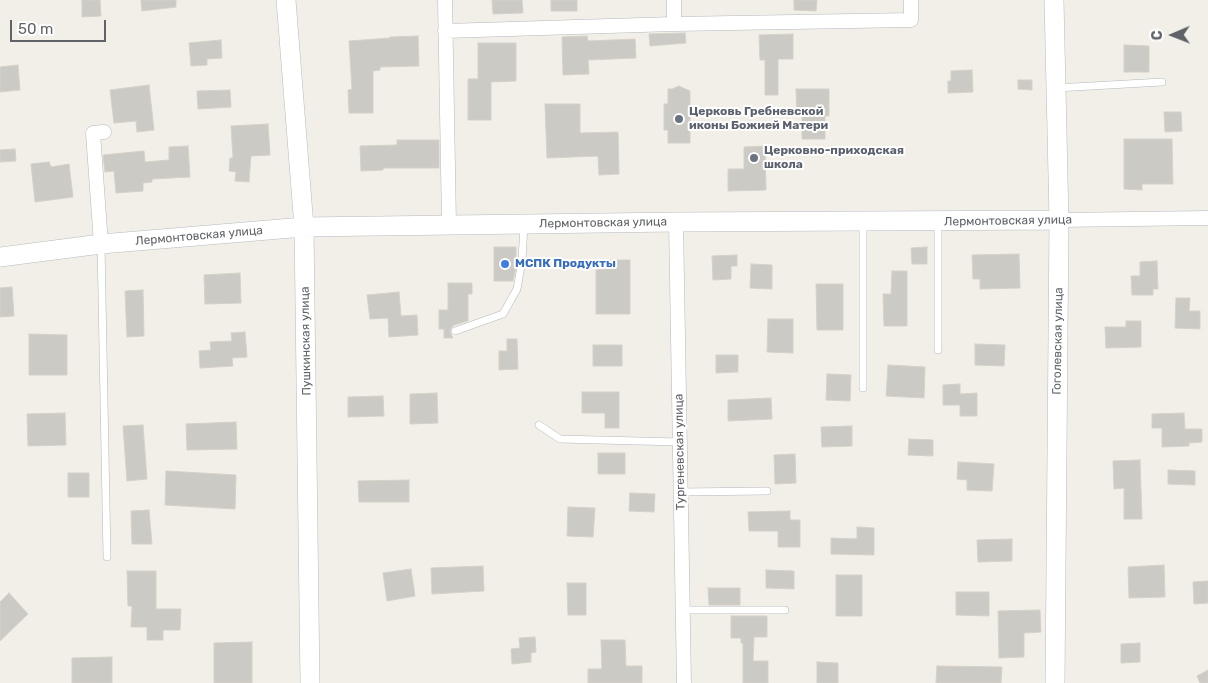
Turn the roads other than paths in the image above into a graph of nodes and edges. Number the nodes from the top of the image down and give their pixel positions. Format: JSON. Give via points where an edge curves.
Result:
{"nodes":[{"id":1,"x":286,"y":0,"type":"edge"},
{"id":2,"x":445,"y":0,"type":"edge"},
{"id":3,"x":674,"y":0,"type":"edge"},
{"id":4,"x":911,"y":0,"type":"edge"},
{"id":5,"x":1054,"y":0,"type":"edge"},
{"id":6,"x":674,"y":24,"type":"junction"},
{"id":7,"x":445,"y":31,"type":"junction"},
{"id":8,"x":1162,"y":82,"type":"dead end"},
{"id":9,"x":1056,"y":88,"type":"junction"},
{"id":10,"x":104,"y":132,"type":"dead end"},
{"id":11,"x":1208,"y":218,"type":"edge"},
{"id":12,"x":1059,"y":220,"type":"junction"},
{"id":13,"x":863,"y":221,"type":"junction"},
{"id":14,"x":676,"y":222,"type":"junction"},
{"id":15,"x":938,"y":222,"type":"junction"},
{"id":16,"x":449,"y":224,"type":"junction"},
{"id":17,"x":524,"y":224,"type":"junction"},
{"id":18,"x":304,"y":227,"type":"junction"},
{"id":19,"x":101,"y":244,"type":"junction"},
{"id":20,"x":0,"y":257,"type":"edge"},
{"id":21,"x":455,"y":331,"type":"dead end"},
{"id":22,"x":938,"y":350,"type":"dead end"},
{"id":23,"x":863,"y":388,"type":"dead end"},
{"id":24,"x":539,"y":425,"type":"dead end"},
{"id":25,"x":679,"y":442,"type":"junction"},
{"id":26,"x":767,"y":491,"type":"dead end"},
{"id":27,"x":680,"y":492,"type":"junction"},
{"id":28,"x":107,"y":557,"type":"dead end"},
{"id":29,"x":682,"y":610,"type":"junction"},
{"id":30,"x":785,"y":610,"type":"dead end"},
{"id":31,"x":310,"y":683,"type":"edge"},
{"id":32,"x":684,"y":683,"type":"edge"},
{"id":33,"x":1055,"y":683,"type":"edge"}],
"edges":[{"from":1,"to":18,"type":"street","name":"Пушкинская улица"},
{"from":2,"to":7,"type":"street"},
{"from":3,"to":6,"type":"street"},
{"from":4,"to":6,"type":"street","via":[[911,20]]},
{"from":5,"to":9,"type":"street","name":"Гоголевская улица"},
{"from":6,"to":7,"type":"street"},
{"from":7,"to":16,"type":"street"},
{"from":8,"to":9,"type":"lane"},
{"from":9,"to":12,"type":"street","name":"Гоголевская улица"},
{"from":10,"to":19,"type":"street","via":[[92,133]]},
{"from":11,"to":12,"type":"street","name":"Лермонтовская улица"},
{"from":12,"to":15,"type":"street","name":"Лермонтовская улица"},
{"from":12,"to":33,"type":"street","name":"Гоголевская улица"},
{"from":13,"to":14,"type":"street","name":"Лермонтовская улица"},
{"from":13,"to":15,"type":"street","name":"Лермонтовская улица"},
{"from":13,"to":23,"type":"lane"},
{"from":14,"to":17,"type":"street","name":"Лермонтовская улица"},
{"from":14,"to":25,"type":"street","name":"Тургеневская улица"},
{"from":15,"to":22,"type":"lane"},
{"from":16,"to":17,"type":"street","name":"Лермонтовская улица"},
{"from":16,"to":18,"type":"street","name":"Лермонтовская улица"},
{"from":17,"to":21,"type":"lane","via":[[522,261],[516,289],[503,314]]},
{"from":18,"to":19,"type":"street","name":"Лермонтовская улица"},
{"from":18,"to":31,"type":"street","name":"Пушкинская улица"},
{"from":19,"to":20,"type":"street","name":"Лермонтовская улица"},
{"from":19,"to":28,"type":"lane"},
{"from":24,"to":25,"type":"lane","via":[[560,439]]},
{"from":25,"to":27,"type":"street","name":"Тургеневская улица"},
{"from":26,"to":27,"type":"lane"},
{"from":27,"to":29,"type":"street","name":"Тургеневская улица"},
{"from":29,"to":30,"type":"lane"},
{"from":29,"to":32,"type":"street","name":"Тургеневская улица"}]}
